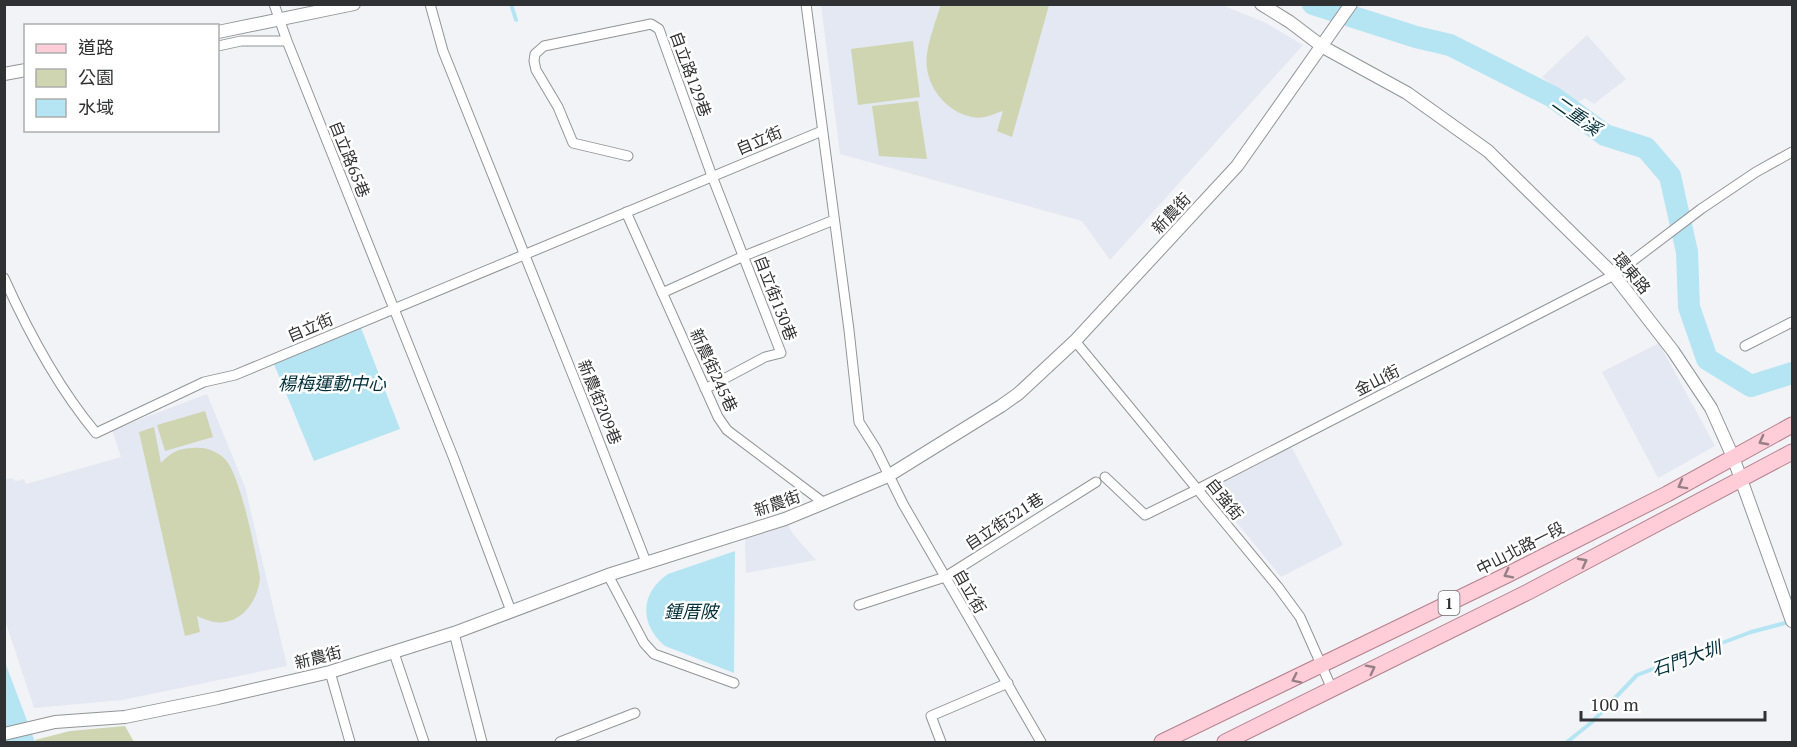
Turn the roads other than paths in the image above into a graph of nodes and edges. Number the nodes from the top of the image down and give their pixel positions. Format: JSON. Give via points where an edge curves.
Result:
{"nodes":[{"id":1,"x":274,"y":4,"type":"edge"},
{"id":2,"x":354,"y":4,"type":"edge"},
{"id":3,"x":430,"y":4,"type":"edge"},
{"id":4,"x":806,"y":4,"type":"edge"},
{"id":5,"x":1261,"y":4,"type":"edge"},
{"id":6,"x":1351,"y":4,"type":"edge"},
{"id":7,"x":278,"y":20,"type":"junction"},
{"id":8,"x":219,"y":32,"type":"edge"},
{"id":9,"x":286,"y":41,"type":"junction"},
{"id":10,"x":219,"y":46,"type":"edge"},
{"id":11,"x":1323,"y":47,"type":"junction"},
{"id":12,"x":24,"y":70,"type":"edge"},
{"id":13,"x":4,"y":74,"type":"edge"},
{"id":14,"x":822,"y":131,"type":"junction"},
{"id":15,"x":1792,"y":152,"type":"edge"},
{"id":16,"x":628,"y":156,"type":"dead end"},
{"id":17,"x":712,"y":176,"type":"junction"},
{"id":18,"x":626,"y":212,"type":"junction"},
{"id":19,"x":834,"y":220,"type":"junction"},
{"id":20,"x":523,"y":255,"type":"junction"},
{"id":21,"x":744,"y":256,"type":"junction"},
{"id":22,"x":1614,"y":275,"type":"junction"},
{"id":23,"x":4,"y":278,"type":"edge"},
{"id":24,"x":662,"y":293,"type":"junction"},
{"id":25,"x":393,"y":309,"type":"junction"},
{"id":26,"x":1792,"y":322,"type":"edge"},
{"id":27,"x":1075,"y":341,"type":"junction"},
{"id":28,"x":1745,"y":346,"type":"dead end"},
{"id":29,"x":705,"y":389,"type":"junction"},
{"id":30,"x":1792,"y":425,"type":"edge"},
{"id":31,"x":1792,"y":452,"type":"edge"},
{"id":32,"x":1733,"y":457,"type":"junction"},
{"id":33,"x":888,"y":476,"type":"junction"},
{"id":34,"x":1100,"y":479,"type":"joint"},
{"id":35,"x":1741,"y":479,"type":"junction"},
{"id":36,"x":1198,"y":489,"type":"junction"},
{"id":37,"x":824,"y":503,"type":"junction"},
{"id":38,"x":646,"y":562,"type":"junction"},
{"id":39,"x":608,"y":575,"type":"junction"},
{"id":40,"x":945,"y":577,"type":"junction"},
{"id":41,"x":859,"y":605,"type":"dead end"},
{"id":42,"x":511,"y":611,"type":"junction"},
{"id":43,"x":1791,"y":617,"type":"edge"},
{"id":44,"x":454,"y":633,"type":"junction"},
{"id":45,"x":394,"y":653,"type":"junction"},
{"id":46,"x":1323,"y":666,"type":"junction"},
{"id":47,"x":330,"y":672,"type":"junction"},
{"id":48,"x":734,"y":683,"type":"dead end"},
{"id":49,"x":1008,"y":683,"type":"junction"},
{"id":50,"x":1332,"y":689,"type":"junction"},
{"id":51,"x":635,"y":713,"type":"dead end"},
{"id":52,"x":4,"y":734,"type":"edge"},
{"id":53,"x":350,"y":742,"type":"edge"},
{"id":54,"x":424,"y":742,"type":"edge"},
{"id":55,"x":482,"y":742,"type":"edge"},
{"id":56,"x":560,"y":742,"type":"edge"},
{"id":57,"x":941,"y":742,"type":"edge"},
{"id":58,"x":1041,"y":742,"type":"edge"},
{"id":59,"x":1162,"y":742,"type":"edge"},
{"id":60,"x":1225,"y":742,"type":"edge"}],
"edges":[{"from":1,"to":7,"type":"street","name":"自立路65巷"},
{"from":2,"to":7,"type":"street"},
{"from":3,"to":20,"type":"street","name":"新農街209巷","via":[[443,51]]},
{"from":4,"to":14,"type":"street"},
{"from":5,"to":11,"type":"street","name":"環東路"},
{"from":6,"to":11,"type":"street","name":"新農街"},
{"from":7,"to":8,"type":"street"},
{"from":7,"to":9,"type":"street","name":"自立路65巷"},
{"from":9,"to":10,"type":"street","via":[[241,41]]},
{"from":9,"to":25,"type":"street","name":"自立路65巷"},
{"from":11,"to":22,"type":"street","name":"環東路","via":[[1407,93],[1488,151]]},
{"from":11,"to":27,"type":"street","name":"新農街","via":[[1237,166]]},
{"from":12,"to":13,"type":"street"},
{"from":14,"to":17,"type":"street","name":"自立街"},
{"from":14,"to":19,"type":"street","name":"自立街"},
{"from":15,"to":22,"type":"street","name":"金山街","via":[[1701,209]]},
{"from":16,"to":17,"type":"street","name":"自立路129巷","via":[[573,143],[536,70],[535,54],[544,46],[651,24],[659,29]]},
{"from":17,"to":18,"type":"street","name":"自立街"},
{"from":17,"to":21,"type":"street","name":"自立街130巷"},
{"from":18,"to":20,"type":"street","name":"自立街"},
{"from":18,"to":24,"type":"street","name":"新農街245巷"},
{"from":19,"to":21,"type":"street"},
{"from":19,"to":33,"type":"street","name":"自立街","via":[[859,422]]},
{"from":20,"to":25,"type":"street","name":"自立街"},
{"from":20,"to":38,"type":"street","name":"新農街209巷"},
{"from":21,"to":24,"type":"street"},
{"from":21,"to":29,"type":"street","name":"自立街130巷","via":[[781,353],[765,357]]},
{"from":22,"to":32,"type":"street","name":"環東路","via":[[1711,408]]},
{"from":22,"to":36,"type":"street","name":"金山街"},
{"from":23,"to":25,"type":"street","name":"自立街","via":[[72,401],[96,433],[204,382],[235,375]]},
{"from":24,"to":29,"type":"street","name":"新農街245巷"},
{"from":25,"to":42,"type":"street","name":"自立路65巷"},
{"from":26,"to":28,"type":"street"},
{"from":27,"to":33,"type":"street","name":"新農街","via":[[1001,406]]},
{"from":27,"to":36,"type":"street","name":"自強街"},
{"from":29,"to":37,"type":"street","name":"新農街245巷","via":[[728,430]]},
{"from":30,"to":32,"type":"main road","name":"中山北路一段","number":"1","one_way":true},
{"from":31,"to":35,"type":"main road","number":"1"},
{"from":32,"to":35,"type":"street","name":"環東路"},
{"from":32,"to":46,"type":"main road","name":"中山北路一段","number":"1","one_way":true},
{"from":33,"to":37,"type":"street","name":"新農街"},
{"from":33,"to":40,"type":"street","name":"自立街"},
{"from":34,"to":36,"type":"street","name":"金山街","via":[[1145,515]]},
{"from":34,"to":40,"type":"street","name":"自立街321巷"},
{"from":35,"to":43,"type":"street","name":"環東路"},
{"from":50,"to":35,"type":"main road","number":"1","one_way":true,"via":[[1528,592]]},
{"from":36,"to":46,"type":"street","name":"自強街","via":[[1300,617]]},
{"from":37,"to":38,"type":"street","name":"新農街"},
{"from":38,"to":39,"type":"street","name":"新農街"},
{"from":39,"to":42,"type":"street","name":"新農街"},
{"from":39,"to":48,"type":"street","via":[[644,643],[654,654]]},
{"from":40,"to":41,"type":"street","name":"自立街321巷"},
{"from":40,"to":49,"type":"street","name":"自立街"},
{"from":42,"to":44,"type":"street","name":"新農街"},
{"from":44,"to":45,"type":"street","name":"新農街"},
{"from":44,"to":55,"type":"street"},
{"from":45,"to":47,"type":"street","name":"新農街"},
{"from":45,"to":54,"type":"street"},
{"from":46,"to":50,"type":"street","name":"自強街"},
{"from":46,"to":59,"type":"main road","name":"中山北路一段","number":"1","one_way":true},
{"from":47,"to":52,"type":"street","name":"新農街","via":[[125,717],[55,722]]},
{"from":47,"to":53,"type":"street"},
{"from":49,"to":57,"type":"street","via":[[931,716]]},
{"from":49,"to":58,"type":"street","name":"自立街"},
{"from":50,"to":60,"type":"main road","number":"1"},
{"from":51,"to":56,"type":"street"}]}
